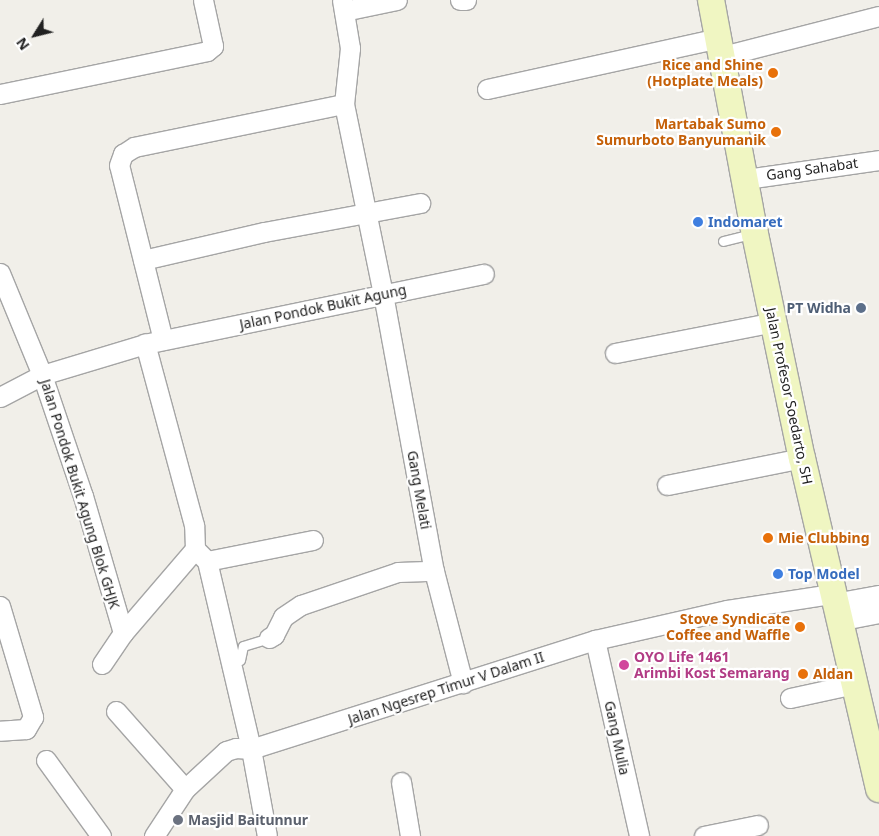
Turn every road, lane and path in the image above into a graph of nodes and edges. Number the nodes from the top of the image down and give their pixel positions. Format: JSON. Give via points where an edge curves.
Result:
{"nodes":[{"id":1,"x":203,"y":0,"type":"edge"},
{"id":2,"x":397,"y":0,"type":"edge"},
{"id":3,"x":460,"y":0,"type":"edge"},
{"id":4,"x":466,"y":0,"type":"edge"},
{"id":5,"x":711,"y":0,"type":"edge"},
{"id":6,"x":343,"y":6,"type":"edge"},
{"id":7,"x":879,"y":16,"type":"edge"},
{"id":8,"x":721,"y":47,"type":"junction"},
{"id":9,"x":486,"y":89,"type":"dead end"},
{"id":10,"x":0,"y":94,"type":"edge"},
{"id":11,"x":344,"y":104,"type":"junction"},
{"id":12,"x":879,"y":160,"type":"edge"},
{"id":13,"x":746,"y":179,"type":"junction"},
{"id":14,"x":420,"y":203,"type":"dead end"},
{"id":15,"x":366,"y":214,"type":"junction"},
{"id":16,"x":755,"y":234,"type":"junction"},
{"id":17,"x":723,"y":241,"type":"dead end"},
{"id":18,"x":144,"y":260,"type":"junction"},
{"id":19,"x":0,"y":273,"type":"edge"},
{"id":20,"x":484,"y":274,"type":"dead end"},
{"id":21,"x":383,"y":294,"type":"junction"},
{"id":22,"x":774,"y":322,"type":"junction"},
{"id":23,"x":154,"y":342,"type":"junction"},
{"id":24,"x":615,"y":353,"type":"dead end"},
{"id":25,"x":42,"y":375,"type":"junction"},
{"id":26,"x":0,"y":396,"type":"edge"},
{"id":27,"x":802,"y":458,"type":"junction"},
{"id":28,"x":667,"y":485,"type":"dead end"},
{"id":29,"x":313,"y":540,"type":"dead end"},
{"id":30,"x":201,"y":555,"type":"junction"},
{"id":31,"x":434,"y":571,"type":"junction"},
{"id":32,"x":876,"y":604,"type":"edge"},
{"id":33,"x":0,"y":606,"type":"edge"},
{"id":34,"x":835,"y":606,"type":"junction"},
{"id":35,"x":123,"y":633,"type":"junction"},
{"id":36,"x":269,"y":638,"type":"joint"},
{"id":37,"x":596,"y":640,"type":"junction"},
{"id":38,"x":5,"y":642,"type":"edge"},
{"id":39,"x":230,"y":663,"type":"junction"},
{"id":40,"x":102,"y":664,"type":"dead end"},
{"id":41,"x":463,"y":683,"type":"junction"},
{"id":42,"x":854,"y":684,"type":"junction"},
{"id":43,"x":790,"y":698,"type":"dead end"},
{"id":44,"x":116,"y":711,"type":"dead end"},
{"id":45,"x":0,"y":731,"type":"edge"},
{"id":46,"x":251,"y":749,"type":"junction"},
{"id":47,"x":46,"y":760,"type":"dead end"},
{"id":48,"x":401,"y":782,"type":"dead end"},
{"id":49,"x":185,"y":788,"type":"junction"},
{"id":50,"x":879,"y":789,"type":"edge"},
{"id":51,"x":758,"y":825,"type":"dead end"},
{"id":52,"x":101,"y":836,"type":"edge"},
{"id":53,"x":154,"y":836,"type":"edge"},
{"id":54,"x":267,"y":836,"type":"edge"},
{"id":55,"x":410,"y":836,"type":"edge"},
{"id":56,"x":639,"y":836,"type":"edge"},
{"id":57,"x":704,"y":836,"type":"edge"}],
"edges":[{"from":1,"to":10,"type":"street","via":[[213,46],[207,51]]},
{"from":2,"to":6,"type":"street"},
{"from":3,"to":4,"type":"street"},
{"from":5,"to":8,"type":"main road","name":"Jalan Profesor Soedarto, SH"},
{"from":6,"to":11,"type":"street","via":[[350,48]]},
{"from":7,"to":8,"type":"street"},
{"from":8,"to":9,"type":"street"},
{"from":8,"to":13,"type":"main road","name":"Jalan Profesor Soedarto, SH"},
{"from":11,"to":15,"type":"street","name":"Gang Melati"},
{"from":11,"to":18,"type":"street","via":[[134,147],[122,154],[119,164]]},
{"from":12,"to":13,"type":"street","name":"Gang Sahabat"},
{"from":13,"to":16,"type":"main road","name":"Jalan Profesor Soedarto, SH"},
{"from":14,"to":15,"type":"street"},
{"from":15,"to":18,"type":"street","via":[[264,232]]},
{"from":15,"to":21,"type":"street","name":"Gang Melati"},
{"from":16,"to":17,"type":"lane"},
{"from":16,"to":22,"type":"main road","name":"Jalan Profesor Soedarto, SH"},
{"from":18,"to":23,"type":"street"},
{"from":19,"to":25,"type":"street","name":"Jalan Pondok Bukit Agung Blok GHJK"},
{"from":20,"to":21,"type":"street","name":"Jalan Pondok Bukit Agung"},
{"from":21,"to":23,"type":"street","name":"Jalan Pondok Bukit Agung"},
{"from":21,"to":31,"type":"street","name":"Gang Melati"},
{"from":22,"to":24,"type":"street"},
{"from":22,"to":27,"type":"main road","name":"Jalan Profesor Soedarto, SH"},
{"from":23,"to":25,"type":"street","name":"Jalan Pondok Bukit Agung"},
{"from":23,"to":30,"type":"street"},
{"from":25,"to":26,"type":"street","name":"Jalan Pondok Bukit Agung"},
{"from":25,"to":35,"type":"street","name":"Jalan Pondok Bukit Agung Blok GHJK","via":[[83,496]]},
{"from":27,"to":28,"type":"street"},
{"from":27,"to":34,"type":"main road","name":"Jalan Profesor Soedarto, SH"},
{"from":29,"to":30,"type":"street"},
{"from":30,"to":35,"type":"street"},
{"from":30,"to":39,"type":"street"},
{"from":31,"to":36,"type":"street","via":[[398,572],[301,605],[280,619],[277,631]]},
{"from":31,"to":41,"type":"street","name":"Gang Melati"},
{"from":32,"to":34,"type":"street","name":"Jalan Ngesrep Timur V Dalam II"},
{"from":33,"to":38,"type":"street"},
{"from":34,"to":37,"type":"street","name":"Jalan Ngesrep Timur V Dalam II","via":[[727,610]]},
{"from":34,"to":42,"type":"main road","name":"Jalan Profesor Soedarto, SH"},
{"from":35,"to":40,"type":"street"},
{"from":36,"to":39,"type":"lane","via":[[243,646],[240,660]]},
{"from":37,"to":41,"type":"street","name":"Jalan Ngesrep Timur V Dalam II"},
{"from":37,"to":56,"type":"street","name":"Gang Mulia"},
{"from":38,"to":45,"type":"street","via":[[33,717],[30,726]]},
{"from":39,"to":46,"type":"street"},
{"from":41,"to":46,"type":"street","name":"Jalan Ngesrep Timur V Dalam II"},
{"from":42,"to":43,"type":"street"},
{"from":42,"to":50,"type":"main road","name":"Jalan Profesor Soedarto, SH"},
{"from":44,"to":49,"type":"street"},
{"from":46,"to":49,"type":"street","name":"Jalan Ngesrep Timur V Dalam II","via":[[226,751]]},
{"from":46,"to":54,"type":"street"},
{"from":47,"to":52,"type":"street"},
{"from":48,"to":55,"type":"street"},
{"from":49,"to":53,"type":"street","name":"Jalan Ngesrep Timur V Dalam II"},
{"from":51,"to":57,"type":"street"}]}
